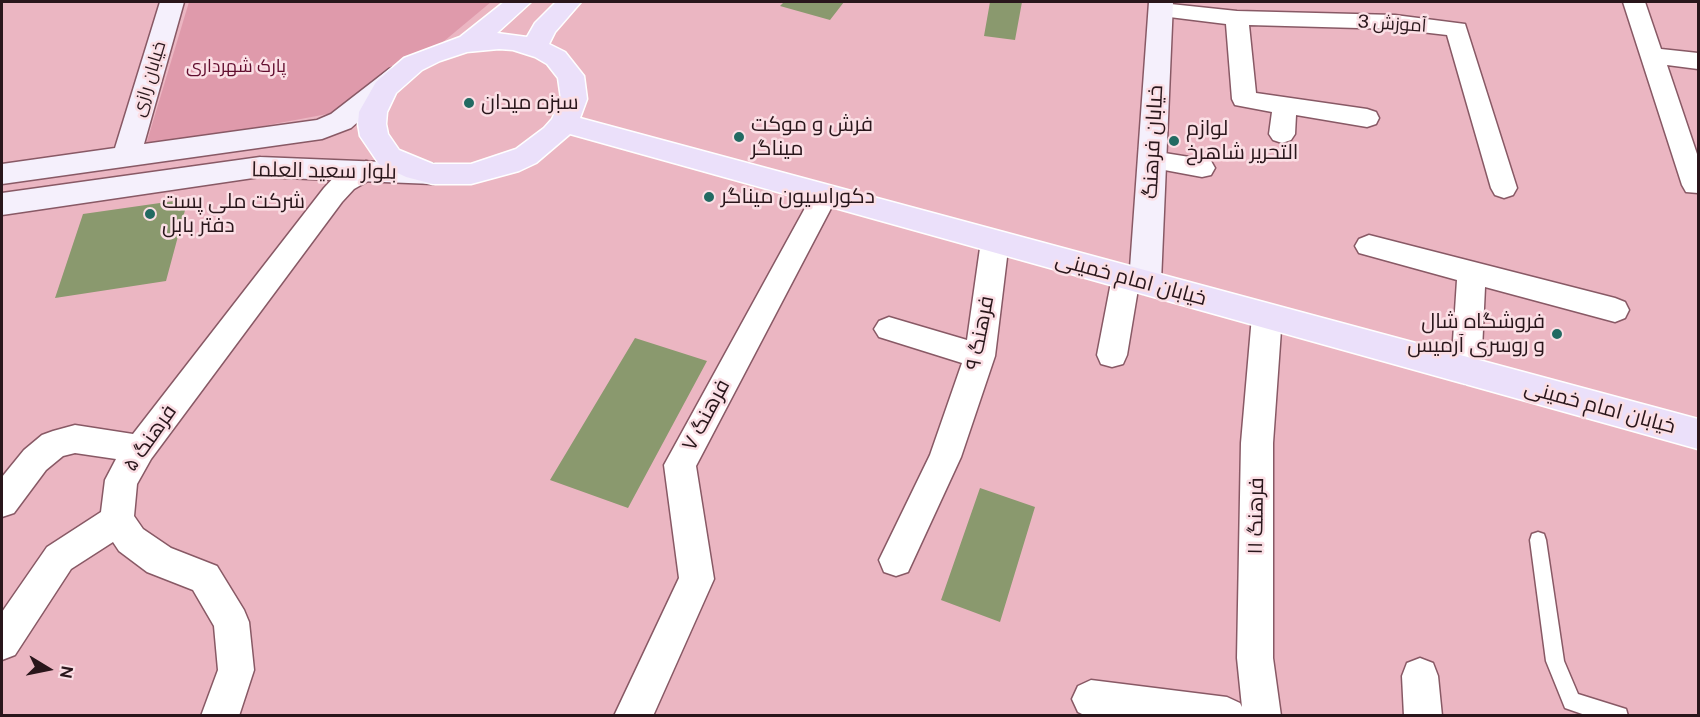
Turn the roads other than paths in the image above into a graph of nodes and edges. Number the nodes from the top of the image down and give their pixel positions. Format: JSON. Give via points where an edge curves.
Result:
{"nodes":[{"id":1,"x":172,"y":2,"type":"edge"},
{"id":2,"x":519,"y":2,"type":"edge"},
{"id":3,"x":569,"y":2,"type":"edge"},
{"id":4,"x":1635,"y":2,"type":"edge"},
{"id":5,"x":1161,"y":6,"type":"edge"},
{"id":6,"x":1237,"y":18,"type":"junction"},
{"id":7,"x":469,"y":43,"type":"junction"},
{"id":8,"x":535,"y":47,"type":"junction"},
{"id":9,"x":1652,"y":55,"type":"junction"},
{"id":10,"x":1698,"y":61,"type":"edge"},
{"id":11,"x":398,"y":75,"type":"junction"},
{"id":12,"x":1285,"y":106,"type":"junction"},
{"id":13,"x":1366,"y":118,"type":"dead end"},
{"id":14,"x":564,"y":123,"type":"junction"},
{"id":15,"x":1282,"y":134,"type":"dead end"},
{"id":16,"x":126,"y":157,"type":"junction"},
{"id":17,"x":1152,"y":160,"type":"junction"},
{"id":18,"x":1202,"y":168,"type":"dead end"},
{"id":19,"x":366,"y":170,"type":"junction"},
{"id":20,"x":2,"y":174,"type":"edge"},
{"id":21,"x":433,"y":174,"type":"junction"},
{"id":22,"x":1695,"y":185,"type":"dead end"},
{"id":23,"x":1504,"y":188,"type":"dead end"},
{"id":24,"x":825,"y":195,"type":"junction"},
{"id":25,"x":2,"y":204,"type":"edge"},
{"id":26,"x":995,"y":241,"type":"junction"},
{"id":27,"x":1370,"y":246,"type":"dead end"},
{"id":28,"x":1471,"y":274,"type":"junction"},
{"id":29,"x":1135,"y":280,"type":"junction"},
{"id":30,"x":1616,"y":310,"type":"dead end"},
{"id":31,"x":1268,"y":316,"type":"junction"},
{"id":32,"x":889,"y":329,"type":"dead end"},
{"id":33,"x":1112,"y":355,"type":"dead end"},
{"id":34,"x":980,"y":356,"type":"junction"},
{"id":35,"x":1466,"y":371,"type":"junction"},
{"id":36,"x":1698,"y":434,"type":"edge"},
{"id":37,"x":140,"y":449,"type":"junction"},
{"id":38,"x":2,"y":502,"type":"edge"},
{"id":39,"x":118,"y":520,"type":"junction"},
{"id":40,"x":1538,"y":540,"type":"dead end"},
{"id":41,"x":896,"y":560,"type":"dead end"},
{"id":42,"x":2,"y":642,"type":"edge"},
{"id":43,"x":1420,"y":676,"type":"dead end"},
{"id":44,"x":1090,"y":699,"type":"dead end"},
{"id":45,"x":220,"y":716,"type":"edge"},
{"id":46,"x":633,"y":716,"type":"edge"},
{"id":47,"x":1227,"y":716,"type":"edge"},
{"id":48,"x":1262,"y":716,"type":"edge"},
{"id":49,"x":1423,"y":716,"type":"edge"},
{"id":50,"x":1619,"y":716,"type":"edge"}],
"edges":[{"from":1,"to":16,"type":"main road","name":"خیابان رازی"},
{"from":2,"to":7,"type":"main road"},
{"from":3,"to":8,"type":"main road","via":[[544,29]]},
{"from":4,"to":9,"type":"street"},
{"from":5,"to":6,"type":"street","name":"آموزش 3"},
{"from":5,"to":17,"type":"main road","name":"خیابان فرهنگ"},
{"from":6,"to":12,"type":"street","via":[[1244,99]]},
{"from":6,"to":23,"type":"street","name":"آموزش 3","via":[[1395,22],[1457,29]]},
{"from":7,"to":8,"type":"main road","via":[[499,41]]},
{"from":7,"to":11,"type":"main road","via":[[431,54]]},
{"from":8,"to":14,"type":"main road","via":[[556,58],[571,76],[574,99]]},
{"from":9,"to":10,"type":"street"},
{"from":9,"to":22,"type":"street"},
{"from":11,"to":16,"type":"main road","name":"بلوار سعید العلما","via":[[341,121],[322,129]]},
{"from":11,"to":21,"type":"main road","via":[[373,112],[374,136],[389,157]]},
{"from":12,"to":13,"type":"street"},
{"from":12,"to":15,"type":"street"},
{"from":14,"to":21,"type":"main road","via":[[542,146],[509,164],[471,174]]},
{"from":14,"to":24,"type":"main road","name":"خیابان امام خمینی"},
{"from":16,"to":20,"type":"main road","name":"بلوار سعید العلما"},
{"from":17,"to":18,"type":"street"},
{"from":17,"to":29,"type":"main road","name":"خیابان فرهنگ"},
{"from":19,"to":21,"type":"main road","name":"بلوار سعید العلما"},
{"from":19,"to":25,"type":"main road","name":"بلوار سعید العلما","via":[[260,166]]},
{"from":19,"to":37,"type":"street","name":"فرهنگ ۵","via":[[339,188]]},
{"from":24,"to":26,"type":"main road","name":"خیابان امام خمینی"},
{"from":24,"to":46,"type":"street","name":"فرهنگ ۷","via":[[680,465],[697,579]]},
{"from":26,"to":29,"type":"main road","name":"خیابان امام خمینی"},
{"from":26,"to":34,"type":"street","name":"فرهنگ ۹"},
{"from":27,"to":28,"type":"street"},
{"from":28,"to":30,"type":"street"},
{"from":28,"to":35,"type":"street"},
{"from":29,"to":31,"type":"main road","name":"خیابان امام خمینی"},
{"from":29,"to":33,"type":"street"},
{"from":31,"to":35,"type":"main road","name":"خیابان امام خمینی"},
{"from":31,"to":48,"type":"street","name":"فرهنگ ۱۱","via":[[1257,443],[1255,658]]},
{"from":32,"to":34,"type":"street"},
{"from":34,"to":41,"type":"street","name":"فرهنگ ۹","via":[[945,457]]},
{"from":35,"to":36,"type":"main road","name":"خیابان امام خمینی"},
{"from":37,"to":38,"type":"street","via":[[75,439],[53,445],[35,460]]},
{"from":37,"to":39,"type":"street","name":"فرهنگ ۵","via":[[122,480]]},
{"from":39,"to":42,"type":"street","via":[[59,558]]},
{"from":39,"to":45,"type":"street","via":[[131,540],[159,560],[206,578],[231,622],[236,670]]},
{"from":40,"to":50,"type":"lane","via":[[1555,661],[1572,701]]},
{"from":43,"to":49,"type":"street"},
{"from":44,"to":47,"type":"street"}]}
